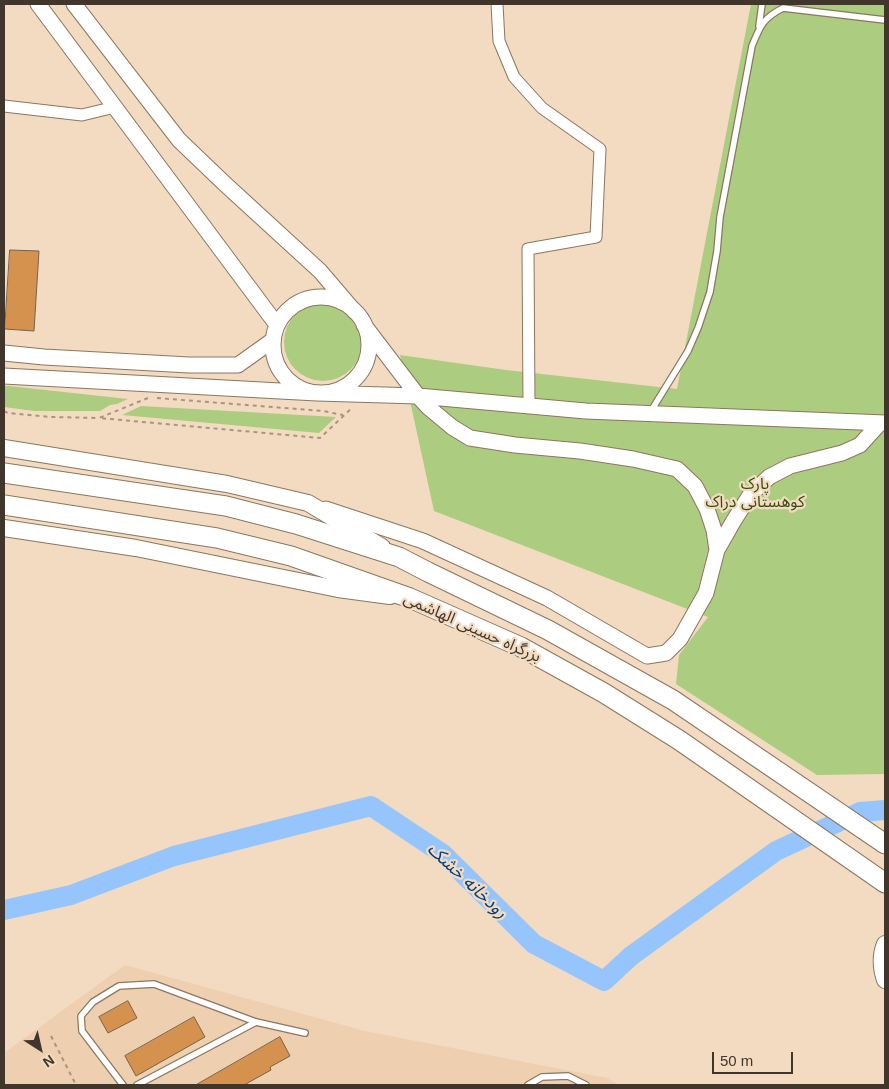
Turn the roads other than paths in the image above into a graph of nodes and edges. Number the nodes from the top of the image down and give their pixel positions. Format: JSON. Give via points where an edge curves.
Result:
{"nodes":[{"id":1,"x":38,"y":4,"type":"edge"},
{"id":2,"x":74,"y":4,"type":"edge"},
{"id":3,"x":497,"y":4,"type":"edge"},
{"id":4,"x":762,"y":4,"type":"edge"},
{"id":5,"x":885,"y":20,"type":"edge"},
{"id":6,"x":759,"y":27,"type":"junction"},
{"id":7,"x":4,"y":106,"type":"edge"},
{"id":8,"x":115,"y":107,"type":"junction"},
{"id":9,"x":355,"y":312,"type":"junction"},
{"id":10,"x":364,"y":325,"type":"junction"},
{"id":11,"x":275,"y":332,"type":"junction"},
{"id":12,"x":4,"y":353,"type":"edge"},
{"id":13,"x":189,"y":365,"type":"junction"},
{"id":14,"x":4,"y":376,"type":"edge"},
{"id":15,"x":188,"y":386,"type":"junction"},
{"id":16,"x":317,"y":393,"type":"junction"},
{"id":17,"x":418,"y":396,"type":"junction"},
{"id":18,"x":529,"y":406,"type":"junction"},
{"id":19,"x":649,"y":414,"type":"junction"},
{"id":20,"x":883,"y":423,"type":"edge"},
{"id":21,"x":4,"y":448,"type":"edge"},
{"id":22,"x":4,"y":473,"type":"edge"},
{"id":23,"x":308,"y":503,"type":"junction"},
{"id":24,"x":4,"y":505,"type":"edge"},
{"id":25,"x":4,"y":528,"type":"edge"},
{"id":26,"x":717,"y":550,"type":"junction"},
{"id":27,"x":399,"y":557,"type":"junction"},
{"id":28,"x":410,"y":598,"type":"junction"},
{"id":29,"x":885,"y":844,"type":"edge"},
{"id":30,"x":885,"y":883,"type":"edge"},
{"id":31,"x":885,"y":944,"type":"edge"},
{"id":32,"x":885,"y":980,"type":"edge"},
{"id":33,"x":256,"y":1022,"type":"junction"},
{"id":34,"x":305,"y":1033,"type":"dead end"},
{"id":35,"x":123,"y":1085,"type":"edge"},
{"id":36,"x":137,"y":1085,"type":"edge"},
{"id":37,"x":528,"y":1085,"type":"edge"},
{"id":38,"x":586,"y":1085,"type":"edge"}],
"edges":[{"from":1,"to":8,"type":"street"},
{"from":2,"to":9,"type":"street","via":[[179,140],[320,271]]},
{"from":3,"to":18,"type":"street","via":[[499,42],[514,77],[542,108],[600,149],[596,237],[528,249]]},
{"from":4,"to":6,"type":"lane"},
{"from":5,"to":6,"type":"lane","via":[[783,8],[771,14]]},
{"from":6,"to":19,"type":"lane","via":[[752,46],[720,217],[710,292],[688,351]]},
{"from":7,"to":8,"type":"street","via":[[82,115]]},
{"from":8,"to":11,"type":"street"},
{"from":9,"to":10,"type":"street"},
{"from":9,"to":11,"type":"street","via":[[342,302],[312,298],[286,312]]},
{"from":10,"to":16,"type":"street","via":[[368,341],[367,358],[360,373],[350,384],[333,392]]},
{"from":10,"to":17,"type":"street"},
{"from":11,"to":13,"type":"street","via":[[238,365]]},
{"from":11,"to":16,"type":"street","via":[[274,355],[279,369],[288,381]]},
{"from":12,"to":13,"type":"street"},
{"from":13,"to":15,"type":"street"},
{"from":14,"to":15,"type":"street"},
{"from":15,"to":16,"type":"street"},
{"from":16,"to":17,"type":"street"},
{"from":17,"to":18,"type":"street"},
{"from":17,"to":26,"type":"street","via":[[441,419],[470,438],[624,457],[677,469],[695,486],[708,508]]},
{"from":18,"to":19,"type":"street"},
{"from":19,"to":20,"type":"street"},
{"from":20,"to":26,"type":"street","via":[[860,444],[842,453],[790,466],[769,477],[750,495]]},
{"from":21,"to":23,"type":"main road","via":[[227,484]]},
{"from":22,"to":27,"type":"highway","name":"بزرگراه حسینی الهاشمی","via":[[226,506],[296,524]]},
{"from":23,"to":26,"type":"street","via":[[432,545],[547,598],[647,656],[666,654],[680,639],[706,593]]},
{"from":23,"to":27,"type":"main road"},
{"from":24,"to":28,"type":"highway","name":"بزرگراه حسینی الهاشمی","via":[[217,538],[291,556]]},
{"from":25,"to":28,"type":"main road","via":[[136,548],[338,589]]},
{"from":27,"to":29,"type":"highway","name":"بزرگراه حسینی الهاشمی","via":[[548,630],[673,700]]},
{"from":28,"to":30,"type":"highway","name":"بزرگراه حسینی الهاشمی","via":[[521,647],[604,693],[679,740]]},
{"from":31,"to":32,"type":"main road","via":[[881,955]]},
{"from":33,"to":34,"type":"lane"},
{"from":33,"to":35,"type":"lane","via":[[154,984],[119,986],[93,1002],[81,1016],[82,1031]]},
{"from":33,"to":36,"type":"lane"},
{"from":37,"to":38,"type":"lane","via":[[542,1077],[568,1076]]}]}
